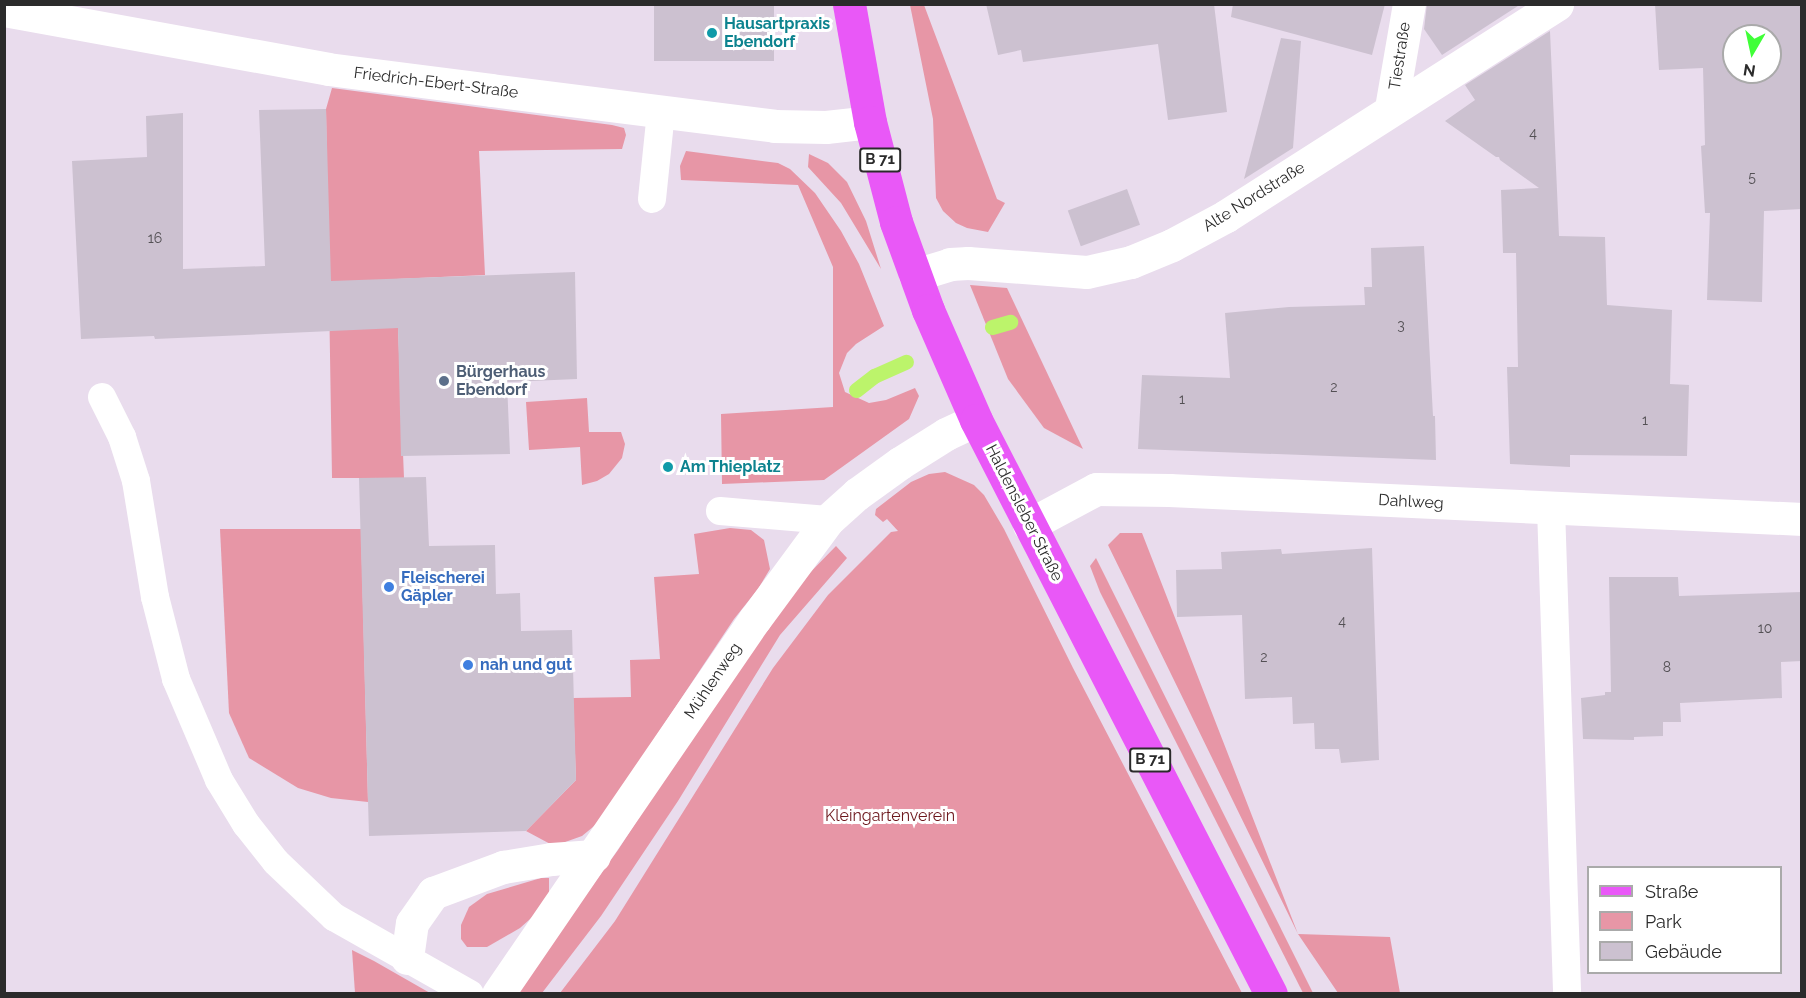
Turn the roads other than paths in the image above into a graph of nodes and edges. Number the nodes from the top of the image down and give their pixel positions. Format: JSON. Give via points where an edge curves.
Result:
{"nodes":[{"id":1,"x":849,"y":4,"type":"edge"},
{"id":2,"x":1409,"y":4,"type":"edge"},
{"id":3,"x":1557,"y":4,"type":"edge"},
{"id":4,"x":4,"y":10,"type":"edge"},
{"id":5,"x":1391,"y":108,"type":"junction"},
{"id":6,"x":661,"y":112,"type":"junction"},
{"id":7,"x":870,"y":122,"type":"junction"},
{"id":8,"x":652,"y":199,"type":"dead end"},
{"id":9,"x":915,"y":275,"type":"junction"},
{"id":10,"x":102,"y":397,"type":"dead end"},
{"id":11,"x":976,"y":420,"type":"junction"},
{"id":12,"x":1551,"y":508,"type":"junction"},
{"id":13,"x":720,"y":511,"type":"dead end"},
{"id":14,"x":828,"y":519,"type":"junction"},
{"id":15,"x":1802,"y":519,"type":"edge"},
{"id":16,"x":1029,"y":525,"type":"junction"},
{"id":17,"x":594,"y":855,"type":"junction"},
{"id":18,"x":407,"y":958,"type":"junction"},
{"id":19,"x":470,"y":993,"type":"edge"},
{"id":20,"x":498,"y":993,"type":"edge"},
{"id":21,"x":1271,"y":993,"type":"edge"},
{"id":22,"x":1567,"y":993,"type":"edge"}],
"edges":[{"from":1,"to":7,"type":"main road","name":"Haldensleber Straße","number":"B 71"},
{"from":2,"to":5,"type":"street","name":"Tiestraße"},
{"from":3,"to":5,"type":"street","name":"Alte Nordstraße"},
{"from":4,"to":6,"type":"street","name":"Friedrich-Ebert-Straße","via":[[328,69]]},
{"from":5,"to":9,"type":"street","name":"Alte Nordstraße","via":[[1218,221],[1131,262],[1087,272],[950,264]]},
{"from":6,"to":7,"type":"street","name":"Friedrich-Ebert-Straße","via":[[793,128]]},
{"from":6,"to":8,"type":"lane"},
{"from":7,"to":9,"type":"main road","name":"Haldensleber Straße","number":"B 71","via":[[896,222]]},
{"from":9,"to":11,"type":"main road","name":"Haldensleber Straße","number":"B 71"},
{"from":10,"to":18,"type":"lane","via":[[122,437],[136,481],[159,615],[176,679],[219,780],[246,824],[304,890],[334,917]]},
{"from":11,"to":14,"type":"street","name":"Mühlenweg","via":[[900,463]]},
{"from":11,"to":16,"type":"main road","name":"Haldensleber Straße","number":"B 71"},
{"from":12,"to":15,"type":"street","name":"Dahlweg"},
{"from":12,"to":16,"type":"street","name":"Dahlweg","via":[[1096,489]]},
{"from":12,"to":22,"type":"lane"},
{"from":13,"to":14,"type":"lane"},
{"from":14,"to":17,"type":"street","name":"Mühlenweg"},
{"from":16,"to":21,"type":"main road","name":"Haldensleber Straße","number":"B 71"},
{"from":17,"to":18,"type":"street","via":[[503,867],[433,893],[412,923]]},
{"from":17,"to":20,"type":"street","name":"Mühlenweg"},
{"from":18,"to":19,"type":"lane"}]}
